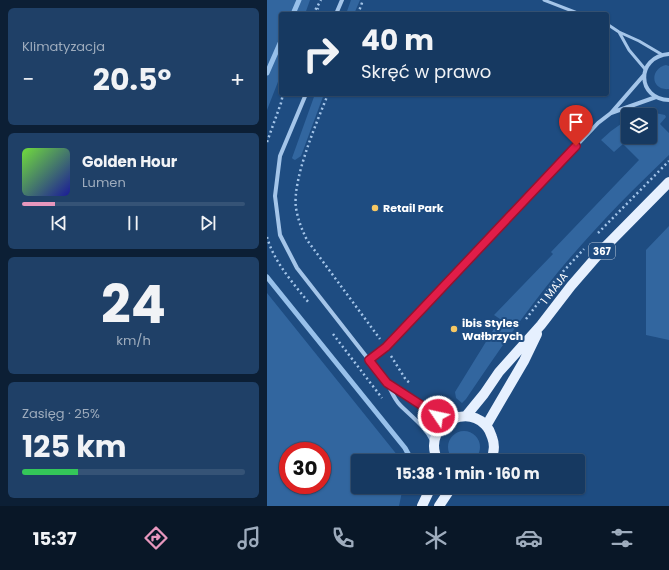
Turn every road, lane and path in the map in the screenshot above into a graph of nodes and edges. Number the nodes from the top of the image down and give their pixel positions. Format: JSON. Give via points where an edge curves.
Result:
{"nodes":[{"id":1,"x":321,"y":0,"type":"edge"},
{"id":2,"x":342,"y":0,"type":"edge"},
{"id":3,"x":363,"y":0,"type":"edge"},
{"id":4,"x":544,"y":0,"type":"edge"},
{"id":5,"x":315,"y":12,"type":"edge"},
{"id":6,"x":338,"y":12,"type":"edge"},
{"id":7,"x":359,"y":12,"type":"edge"},
{"id":8,"x":575,"y":12,"type":"edge"},
{"id":9,"x":609,"y":25,"type":"edge"},
{"id":10,"x":619,"y":32,"type":"junction"},
{"id":11,"x":661,"y":54,"type":"junction"},
{"id":12,"x":669,"y":54,"type":"edge"},
{"id":13,"x":645,"y":69,"type":"junction"},
{"id":14,"x":644,"y":75,"type":"junction"},
{"id":15,"x":283,"y":96,"type":"edge"},
{"id":16,"x":305,"y":96,"type":"edge"},
{"id":17,"x":656,"y":97,"type":"junction"},
{"id":18,"x":669,"y":100,"type":"edge"},
{"id":19,"x":611,"y":113,"type":"junction"},
{"id":20,"x":267,"y":142,"type":"edge"},
{"id":21,"x":669,"y":182,"type":"edge"},
{"id":22,"x":541,"y":325,"type":"junction"},
{"id":23,"x":369,"y":360,"type":"junction"},
{"id":24,"x":387,"y":383,"type":"junction"},
{"id":25,"x":460,"y":417,"type":"junction"},
{"id":26,"x":486,"y":426,"type":"junction"},
{"id":27,"x":434,"y":444,"type":"junction"},
{"id":28,"x":436,"y":454,"type":"edge"},
{"id":29,"x":493,"y":454,"type":"edge"},
{"id":30,"x":428,"y":494,"type":"edge"},
{"id":31,"x":447,"y":494,"type":"edge"},
{"id":32,"x":423,"y":506,"type":"edge"},
{"id":33,"x":439,"y":506,"type":"edge"}],
"edges":[{"from":1,"to":5,"type":"path"},
{"from":2,"to":6,"type":"street"},
{"from":3,"to":7,"type":"path"},
{"from":4,"to":8,"type":"lane"},
{"from":9,"to":10,"type":"lane"},
{"from":10,"to":11,"type":"lane"},
{"from":10,"to":13,"type":"lane","via":[[629,50]]},
{"from":11,"to":12,"type":"street"},
{"from":11,"to":13,"type":"street"},
{"from":13,"to":14,"type":"street"},
{"from":14,"to":17,"type":"street","via":[[649,91]]},
{"from":14,"to":19,"type":"street"},
{"from":15,"to":20,"type":"path"},
{"from":16,"to":23,"type":"street","via":[[281,156],[275,196],[280,235],[297,268]]},
{"from":17,"to":18,"type":"street"},
{"from":17,"to":19,"type":"street"},
{"from":19,"to":23,"type":"street","via":[[386,347]]},
{"from":21,"to":22,"type":"main road","name":"1 MAJA","number":"367","via":[[604,248]]},
{"from":22,"to":25,"type":"main road","name":"1 MAJA","number":"367","via":[[499,372],[484,394]]},
{"from":22,"to":26,"type":"main road","number":"367","via":[[524,361]]},
{"from":23,"to":24,"type":"street"},
{"from":24,"to":25,"type":"street","via":[[438,416]]},
{"from":24,"to":27,"type":"street","via":[[399,404],[417,420]]},
{"from":25,"to":26,"type":"main road","via":[[477,419]]},
{"from":25,"to":27,"type":"main road","number":"367","via":[[449,420],[438,430]]},
{"from":26,"to":29,"type":"main road","via":[[494,441]]},
{"from":27,"to":28,"type":"main road"},
{"from":30,"to":32,"type":"main road"},
{"from":31,"to":33,"type":"main road"}]}
